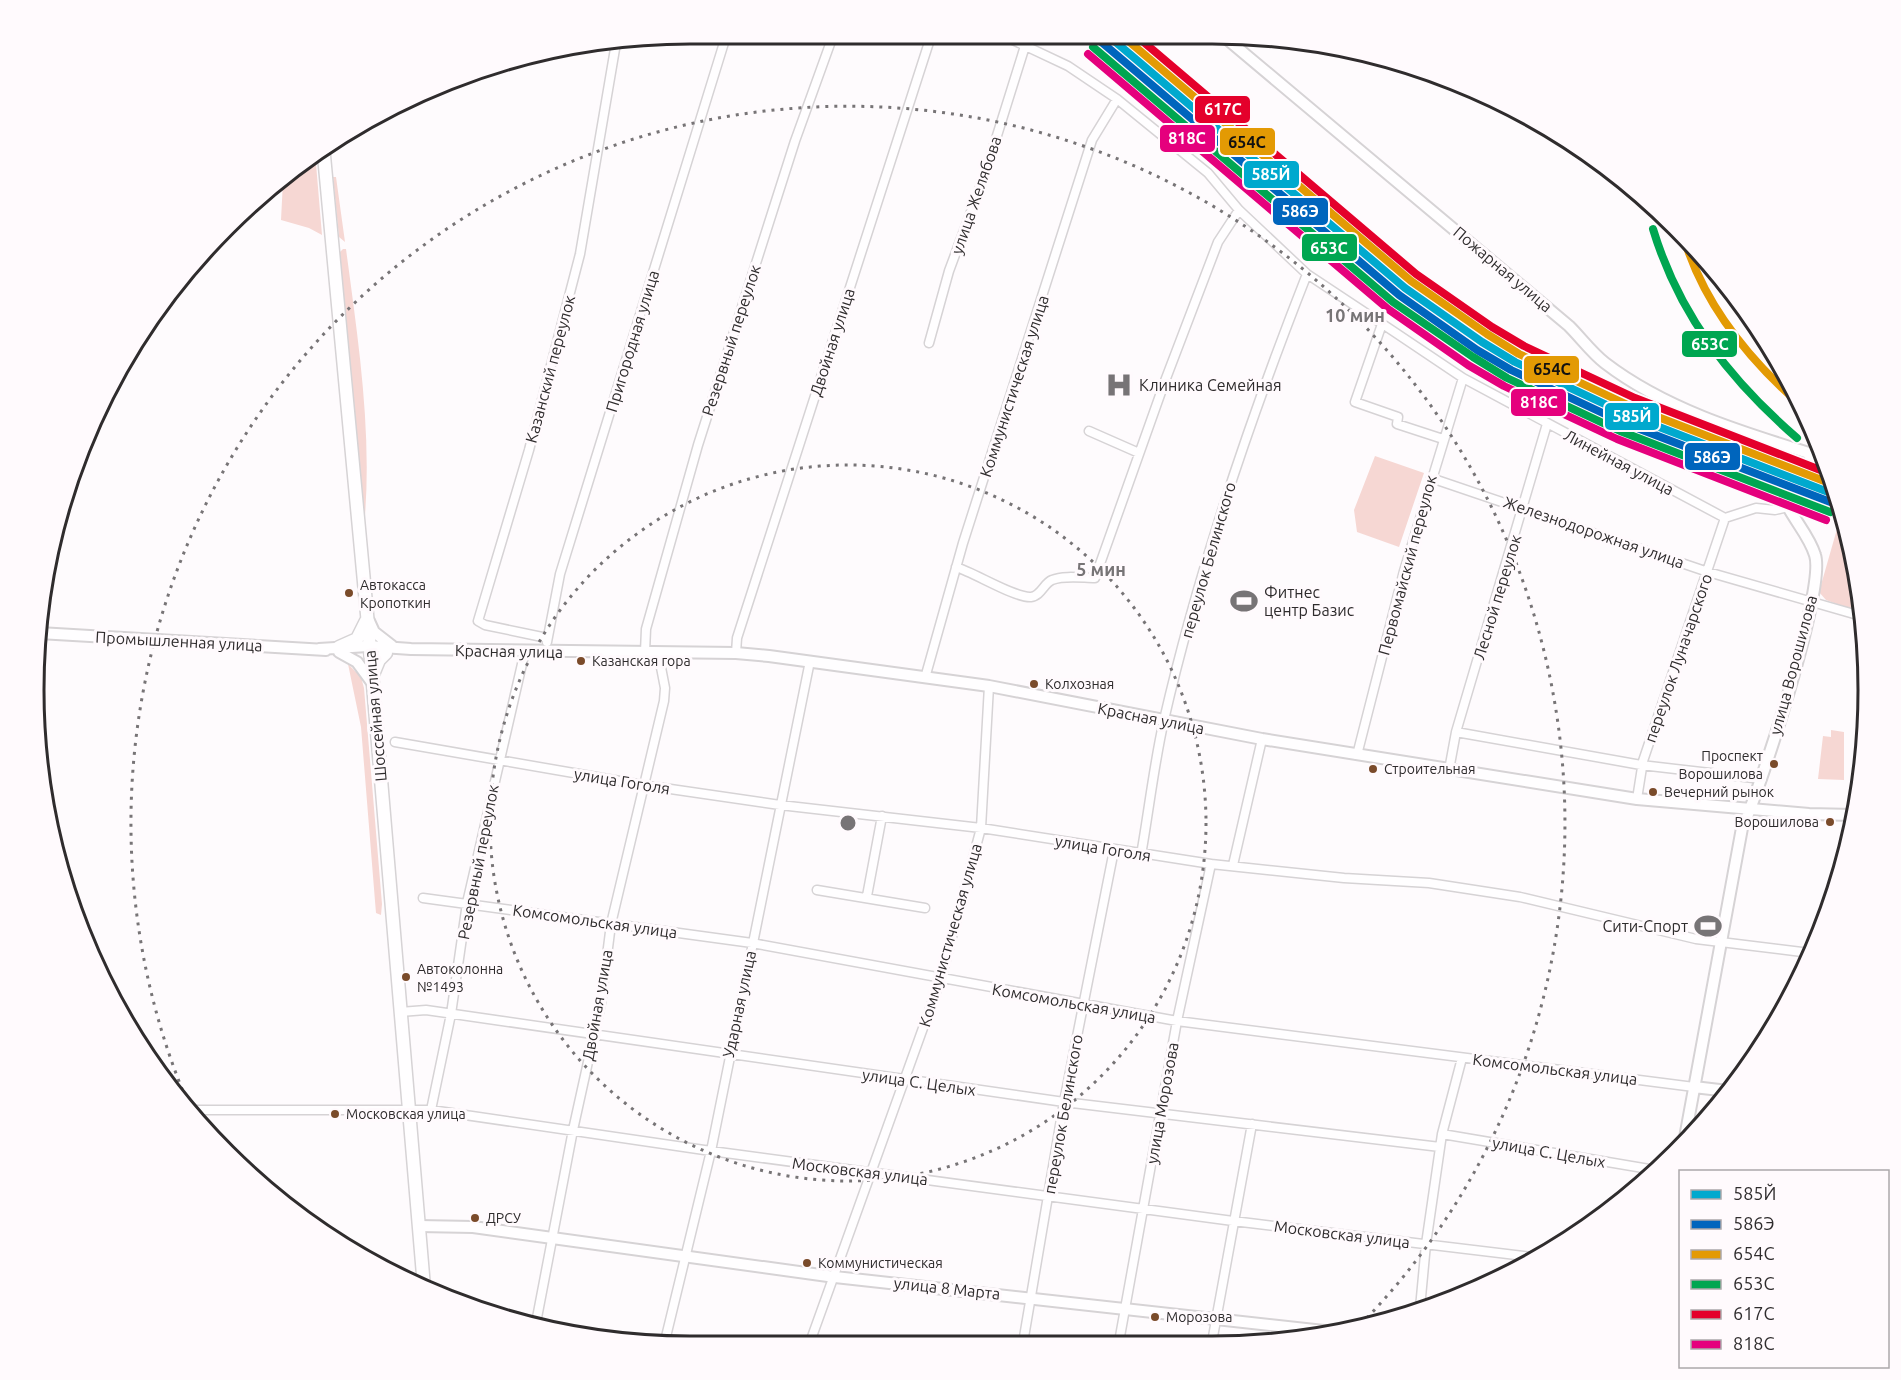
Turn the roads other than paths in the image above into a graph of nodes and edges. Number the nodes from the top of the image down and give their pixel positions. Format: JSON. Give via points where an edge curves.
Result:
{"nodes":[{"id":1,"x":724,"y":44,"type":"edge"},
{"id":2,"x":830,"y":44,"type":"edge"},
{"id":3,"x":928,"y":44,"type":"edge"},
{"id":4,"x":1020,"y":44,"type":"edge"},
{"id":5,"x":1234,"y":45,"type":"edge"},
{"id":6,"x":1024,"y":46,"type":"junction"},
{"id":7,"x":615,"y":48,"type":"edge"},
{"id":8,"x":1117,"y":99,"type":"junction"},
{"id":9,"x":324,"y":157,"type":"edge"},
{"id":10,"x":1239,"y":210,"type":"junction"},
{"id":11,"x":1307,"y":274,"type":"junction"},
{"id":12,"x":1382,"y":324,"type":"junction"},
{"id":13,"x":929,"y":343,"type":"dead end"},
{"id":14,"x":1463,"y":378,"type":"junction"},
{"id":15,"x":1547,"y":424,"type":"junction"},
{"id":16,"x":1089,"y":431,"type":"dead end"},
{"id":17,"x":1443,"y":439,"type":"junction"},
{"id":18,"x":1811,"y":450,"type":"edge"},
{"id":19,"x":1139,"y":453,"type":"junction"},
{"id":20,"x":1812,"y":455,"type":"edge"},
{"id":21,"x":1802,"y":470,"type":"tunnel mouth"},
{"id":22,"x":1431,"y":478,"type":"junction"},
{"id":23,"x":1789,"y":505,"type":"joint"},
{"id":24,"x":1523,"y":508,"type":"junction"},
{"id":25,"x":1725,"y":518,"type":"junction"},
{"id":26,"x":956,"y":567,"type":"junction"},
{"id":27,"x":1708,"y":572,"type":"junction"},
{"id":28,"x":1812,"y":601,"type":"junction"},
{"id":29,"x":1853,"y":613,"type":"edge"},
{"id":30,"x":367,"y":614,"type":"junction"},
{"id":31,"x":46,"y":633,"type":"edge"},
{"id":32,"x":547,"y":638,"type":"junction"},
{"id":33,"x":319,"y":649,"type":"joint"},
{"id":34,"x":339,"y":650,"type":"junction"},
{"id":35,"x":369,"y":650,"type":"junction"},
{"id":36,"x":391,"y":650,"type":"junction"},
{"id":37,"x":525,"y":651,"type":"junction"},
{"id":38,"x":548,"y":651,"type":"junction"},
{"id":39,"x":645,"y":652,"type":"junction"},
{"id":40,"x":658,"y":652,"type":"junction"},
{"id":41,"x":736,"y":653,"type":"junction"},
{"id":42,"x":810,"y":661,"type":"junction"},
{"id":43,"x":925,"y":678,"type":"junction"},
{"id":44,"x":371,"y":681,"type":"junction"},
{"id":45,"x":989,"y":686,"type":"junction"},
{"id":46,"x":1164,"y":720,"type":"junction"},
{"id":47,"x":1456,"y":732,"type":"junction"},
{"id":48,"x":1262,"y":739,"type":"junction"},
{"id":49,"x":395,"y":742,"type":"dead end"},
{"id":50,"x":1357,"y":755,"type":"junction"},
{"id":51,"x":498,"y":761,"type":"junction"},
{"id":52,"x":1641,"y":765,"type":"junction"},
{"id":53,"x":1449,"y":770,"type":"junction"},
{"id":54,"x":1762,"y":779,"type":"junction"},
{"id":55,"x":643,"y":785,"type":"junction"},
{"id":56,"x":1637,"y":799,"type":"junction"},
{"id":57,"x":780,"y":805,"type":"junction"},
{"id":58,"x":1751,"y":810,"type":"junction"},
{"id":59,"x":1845,"y":815,"type":"edge"},
{"id":60,"x":882,"y":816,"type":"junction"},
{"id":61,"x":981,"y":828,"type":"junction"},
{"id":62,"x":1114,"y":850,"type":"junction"},
{"id":63,"x":1141,"y":855,"type":"junction"},
{"id":64,"x":1211,"y":864,"type":"junction"},
{"id":65,"x":1233,"y":865,"type":"junction"},
{"id":66,"x":817,"y":890,"type":"dead end"},
{"id":67,"x":867,"y":896,"type":"junction"},
{"id":68,"x":423,"y":898,"type":"dead end"},
{"id":69,"x":467,"y":903,"type":"junction"},
{"id":70,"x":925,"y":908,"type":"dead end"},
{"id":71,"x":611,"y":924,"type":"junction"},
{"id":72,"x":1722,"y":941,"type":"junction"},
{"id":73,"x":752,"y":943,"type":"junction"},
{"id":74,"x":1802,"y":951,"type":"edge"},
{"id":75,"x":941,"y":978,"type":"junction"},
{"id":76,"x":1083,"y":1005,"type":"junction"},
{"id":77,"x":400,"y":1012,"type":"junction"},
{"id":78,"x":451,"y":1014,"type":"junction"},
{"id":79,"x":1176,"y":1021,"type":"junction"},
{"id":80,"x":592,"y":1036,"type":"junction"},
{"id":81,"x":729,"y":1055,"type":"junction"},
{"id":82,"x":1462,"y":1058,"type":"junction"},
{"id":83,"x":906,"y":1080,"type":"junction"},
{"id":84,"x":1694,"y":1087,"type":"junction"},
{"id":85,"x":1719,"y":1090,"type":"edge"},
{"id":86,"x":1064,"y":1102,"type":"junction"},
{"id":87,"x":409,"y":1109,"type":"junction"},
{"id":88,"x":199,"y":1110,"type":"edge"},
{"id":89,"x":431,"y":1110,"type":"junction"},
{"id":90,"x":1159,"y":1115,"type":"junction"},
{"id":91,"x":1252,"y":1124,"type":"junction"},
{"id":92,"x":1687,"y":1127,"type":"edge"},
{"id":93,"x":573,"y":1130,"type":"junction"},
{"id":94,"x":1442,"y":1134,"type":"junction"},
{"id":95,"x":1440,"y":1147,"type":"junction"},
{"id":96,"x":711,"y":1151,"type":"junction"},
{"id":97,"x":1645,"y":1168,"type":"edge"},
{"id":98,"x":872,"y":1173,"type":"junction"},
{"id":99,"x":1048,"y":1194,"type":"junction"},
{"id":100,"x":1143,"y":1209,"type":"junction"},
{"id":101,"x":1233,"y":1221,"type":"junction"},
{"id":102,"x":419,"y":1226,"type":"junction"},
{"id":103,"x":552,"y":1238,"type":"junction"},
{"id":104,"x":1426,"y":1244,"type":"junction"},
{"id":105,"x":684,"y":1256,"type":"junction"},
{"id":106,"x":1523,"y":1256,"type":"edge"},
{"id":107,"x":835,"y":1277,"type":"junction"},
{"id":108,"x":423,"y":1278,"type":"edge"},
{"id":109,"x":1030,"y":1297,"type":"junction"},
{"id":110,"x":1421,"y":1301,"type":"edge"},
{"id":111,"x":1125,"y":1308,"type":"junction"},
{"id":112,"x":537,"y":1317,"type":"edge"},
{"id":113,"x":1216,"y":1317,"type":"junction"},
{"id":114,"x":1308,"y":1329,"type":"edge"},
{"id":115,"x":666,"y":1335,"type":"edge"},
{"id":116,"x":812,"y":1336,"type":"edge"},
{"id":117,"x":1024,"y":1336,"type":"edge"},
{"id":118,"x":1120,"y":1336,"type":"edge"},
{"id":119,"x":1213,"y":1336,"type":"edge"}],
"edges":[{"from":1,"to":32,"type":"street","name":"Пригородная улица","via":[[560,573]]},
{"from":2,"to":39,"type":"street","name":"Резервный переулок","via":[[698,445],[646,629]]},
{"from":3,"to":41,"type":"street","name":"Двойная улица","via":[[772,525],[737,638]]},
{"from":4,"to":6,"type":"street","name":"Линейная улица"},
{"from":5,"to":18,"type":"main road","name":"Пожарная улица","via":[[1569,326],[1604,362],[1667,401],[1723,425]]},
{"from":6,"to":8,"type":"street","name":"Линейная улица","via":[[1068,66]]},
{"from":6,"to":13,"type":"street","name":"улица Желябова"},
{"from":7,"to":32,"type":"street","name":"Казанский переулок","via":[[580,254],[529,450],[478,621]]},
{"from":8,"to":10,"type":"street","name":"Линейная улица","via":[[1208,173]]},
{"from":8,"to":26,"type":"street","name":"Коммунистическая улица","via":[[1092,140]]},
{"from":9,"to":30,"type":"highway","name":"Шоссейная улица"},
{"from":10,"to":11,"type":"street","name":"Линейная улица"},
{"from":10,"to":19,"type":"street","via":[[1218,242]]},
{"from":11,"to":12,"type":"street","name":"Линейная улица"},
{"from":11,"to":46,"type":"street","name":"переулок Белинского","via":[[1268,372],[1221,510]]},
{"from":12,"to":14,"type":"street","name":"Линейная улица"},
{"from":12,"to":17,"type":"street","via":[[1354,402],[1398,417],[1397,424]]},
{"from":14,"to":15,"type":"street","name":"Линейная улица"},
{"from":14,"to":17,"type":"street","name":"Первомайский переулок"},
{"from":15,"to":24,"type":"street","name":"Лесной переулок"},
{"from":15,"to":25,"type":"street","name":"Линейная улица"},
{"from":16,"to":19,"type":"street"},
{"from":17,"to":22,"type":"street","name":"Первомайский переулок"},
{"from":19,"to":26,"type":"street","via":[[1095,578],[1055,578],[1030,597],[1007,591]]},
{"from":20,"to":21,"type":"main road"},
{"from":22,"to":24,"type":"street","name":"Железнодорожная улица"},
{"from":22,"to":50,"type":"street","name":"Первомайский переулок"},
{"from":23,"to":25,"type":"street","via":[[1775,510],[1756,508]]},
{"from":23,"to":28,"type":"main road","name":"улица Ворошилова","via":[[1816,556]]},
{"from":24,"to":27,"type":"street","name":"Железнодорожная улица"},
{"from":24,"to":47,"type":"street","name":"Лесной переулок"},
{"from":25,"to":27,"type":"street","name":"переулок Луначарского"},
{"from":26,"to":43,"type":"street","name":"Коммунистическая улица"},
{"from":27,"to":28,"type":"street","name":"Железнодорожная улица"},
{"from":27,"to":52,"type":"street","name":"переулок Луначарского"},
{"from":28,"to":29,"type":"street","name":"Железнодорожная улица"},
{"from":28,"to":54,"type":"main road","name":"улица Ворошилова"},
{"from":30,"to":34,"type":"highway","via":[[357,639]]},
{"from":30,"to":35,"type":"highway","name":"Шоссейная улица"},
{"from":30,"to":36,"type":"main road","via":[[374,632]]},
{"from":31,"to":33,"type":"main road","name":"Промышленная улица"},
{"from":32,"to":38,"type":"street","name":"Пригородная улица"},
{"from":33,"to":34,"type":"main road","name":"Красная улица"},
{"from":34,"to":35,"type":"main road","name":"Красная улица"},
{"from":34,"to":44,"type":"main road","via":[[357,662]]},
{"from":35,"to":36,"type":"main road","name":"Красная улица"},
{"from":35,"to":44,"type":"highway","name":"Шоссейная улица"},
{"from":36,"to":37,"type":"main road","name":"Красная улица"},
{"from":36,"to":44,"type":"highway","via":[[375,668]]},
{"from":37,"to":38,"type":"main road","name":"Красная улица"},
{"from":37,"to":51,"type":"street","name":"Резервный переулок"},
{"from":38,"to":39,"type":"main road","name":"Красная улица"},
{"from":39,"to":40,"type":"main road","name":"Красная улица"},
{"from":40,"to":41,"type":"main road","name":"Красная улица"},
{"from":40,"to":55,"type":"street","name":"Двойная улица","via":[[664,702]]},
{"from":41,"to":42,"type":"main road","name":"Красная улица"},
{"from":42,"to":43,"type":"main road","name":"Красная улица"},
{"from":42,"to":57,"type":"street","name":"Ударная улица"},
{"from":43,"to":45,"type":"main road","name":"Красная улица"},
{"from":44,"to":77,"type":"highway","name":"Шоссейная улица","via":[[396,901]]},
{"from":45,"to":46,"type":"main road","name":"Красная улица"},
{"from":45,"to":61,"type":"street","name":"Коммунистическая улица"},
{"from":46,"to":48,"type":"main road","name":"Красная улица"},
{"from":46,"to":63,"type":"street","name":"переулок Белинского"},
{"from":47,"to":52,"type":"street"},
{"from":47,"to":53,"type":"street","name":"Лесной переулок"},
{"from":48,"to":50,"type":"main road","name":"Красная улица"},
{"from":48,"to":65,"type":"street"},
{"from":49,"to":51,"type":"street","name":"улица Гоголя"},
{"from":50,"to":53,"type":"main road","name":"Красная улица"},
{"from":51,"to":55,"type":"street","name":"улица Гоголя"},
{"from":51,"to":69,"type":"street","name":"Резервный переулок"},
{"from":52,"to":54,"type":"street"},
{"from":52,"to":56,"type":"street","name":"переулок Луначарского"},
{"from":53,"to":56,"type":"main road","name":"Красная улица"},
{"from":54,"to":58,"type":"main road","name":"улица Ворошилова"},
{"from":55,"to":57,"type":"street","name":"улица Гоголя"},
{"from":55,"to":71,"type":"street","name":"Двойная улица"},
{"from":56,"to":58,"type":"main road","name":"Красная улица"},
{"from":57,"to":60,"type":"street","name":"улица Гоголя"},
{"from":57,"to":73,"type":"street","name":"Ударная улица"},
{"from":58,"to":59,"type":"main road","name":"Красная улица"},
{"from":58,"to":72,"type":"main road","name":"улица Ворошилова","via":[[1742,828]]},
{"from":60,"to":61,"type":"street","name":"улица Гоголя"},
{"from":60,"to":67,"type":"street"},
{"from":61,"to":62,"type":"street","name":"улица Гоголя"},
{"from":61,"to":75,"type":"street","name":"Коммунистическая улица"},
{"from":62,"to":63,"type":"street","name":"улица Гоголя"},
{"from":62,"to":76,"type":"street","name":"переулок Белинского"},
{"from":63,"to":64,"type":"street","name":"улица Гоголя"},
{"from":64,"to":65,"type":"street","name":"улица Гоголя"},
{"from":64,"to":79,"type":"street","name":"улица Морозова"},
{"from":65,"to":72,"type":"street","name":"улица Гоголя","via":[[1429,883],[1520,897],[1696,939]]},
{"from":66,"to":67,"type":"street"},
{"from":67,"to":70,"type":"street"},
{"from":68,"to":69,"type":"street","name":"Комсомольская улица"},
{"from":69,"to":71,"type":"street","name":"Комсомольская улица"},
{"from":69,"to":78,"type":"street","name":"Резервный переулок"},
{"from":71,"to":73,"type":"street","name":"Комсомольская улица"},
{"from":71,"to":80,"type":"street","name":"Двойная улица"},
{"from":72,"to":74,"type":"street","name":"улица Гоголя"},
{"from":72,"to":84,"type":"main road","name":"улица Ворошилова"},
{"from":73,"to":75,"type":"street","name":"Комсомольская улица"},
{"from":73,"to":81,"type":"street","name":"Ударная улица"},
{"from":75,"to":76,"type":"street","name":"Комсомольская улица"},
{"from":75,"to":83,"type":"street","name":"Коммунистическая улица"},
{"from":76,"to":79,"type":"street","name":"Комсомольская улица"},
{"from":76,"to":86,"type":"street","name":"переулок Белинского"},
{"from":77,"to":78,"type":"street","name":"улица С. Целых","via":[[426,1010]]},
{"from":77,"to":87,"type":"highway","name":"Шоссейная улица"},
{"from":78,"to":80,"type":"street","name":"улица С. Целых"},
{"from":78,"to":89,"type":"street","name":"Резервный переулок"},
{"from":79,"to":82,"type":"street","name":"Комсомольская улица"},
{"from":79,"to":90,"type":"street","name":"улица Морозова"},
{"from":80,"to":81,"type":"street","name":"улица С. Целых"},
{"from":80,"to":93,"type":"street","name":"Двойная улица"},
{"from":81,"to":83,"type":"street","name":"улица С. Целых"},
{"from":81,"to":96,"type":"street","name":"Ударная улица"},
{"from":82,"to":84,"type":"street","name":"Комсомольская улица"},
{"from":82,"to":94,"type":"street"},
{"from":83,"to":86,"type":"street","name":"улица С. Целых"},
{"from":83,"to":98,"type":"street","name":"Коммунистическая улица"},
{"from":84,"to":85,"type":"main road","name":"Комсомольская улица"},
{"from":84,"to":92,"type":"main road","name":"улица Ворошилова"},
{"from":86,"to":90,"type":"street","name":"улица С. Целых"},
{"from":86,"to":99,"type":"street","name":"переулок Белинского"},
{"from":87,"to":88,"type":"street","name":"Московская улица"},
{"from":87,"to":89,"type":"street","name":"Московская улица"},
{"from":87,"to":102,"type":"highway","name":"Шоссейная улица"},
{"from":89,"to":93,"type":"street","name":"Московская улица"},
{"from":90,"to":91,"type":"street","name":"улица С. Целых"},
{"from":90,"to":100,"type":"street","name":"улица Морозова"},
{"from":91,"to":95,"type":"street","name":"улица С. Целых"},
{"from":91,"to":101,"type":"street"},
{"from":93,"to":96,"type":"street","name":"Московская улица"},
{"from":93,"to":103,"type":"street","name":"Двойная улица"},
{"from":94,"to":95,"type":"street"},
{"from":94,"to":97,"type":"street","name":"улица С. Целых"},
{"from":95,"to":104,"type":"street"},
{"from":96,"to":98,"type":"street","name":"Московская улица"},
{"from":96,"to":105,"type":"street","name":"Ударная улица"},
{"from":98,"to":99,"type":"street","name":"Московская улица"},
{"from":98,"to":107,"type":"street","name":"Коммунистическая улица"},
{"from":99,"to":100,"type":"street","name":"Московская улица"},
{"from":99,"to":109,"type":"street","name":"переулок Белинского"},
{"from":100,"to":101,"type":"street","name":"Московская улица"},
{"from":100,"to":111,"type":"street","name":"улица Морозова"},
{"from":101,"to":104,"type":"street","name":"Московская улица"},
{"from":101,"to":113,"type":"street"},
{"from":102,"to":103,"type":"main road","name":"улица 8 Марта","via":[[473,1227]]},
{"from":102,"to":108,"type":"highway","name":"Шоссейная улица"},
{"from":103,"to":105,"type":"main road","name":"улица 8 Марта"},
{"from":103,"to":112,"type":"street","name":"Двойная улица"},
{"from":104,"to":106,"type":"street","name":"Московская улица"},
{"from":104,"to":110,"type":"street"},
{"from":105,"to":107,"type":"main road","name":"улица 8 Марта"},
{"from":105,"to":115,"type":"street","name":"Ударная улица"},
{"from":107,"to":109,"type":"main road","name":"улица 8 Марта"},
{"from":107,"to":116,"type":"street","name":"Коммунистическая улица"},
{"from":109,"to":111,"type":"main road","name":"улица 8 Марта"},
{"from":109,"to":117,"type":"street","name":"переулок Белинского"},
{"from":111,"to":113,"type":"main road","name":"улица 8 Марта"},
{"from":111,"to":118,"type":"street","name":"улица Морозова"},
{"from":113,"to":114,"type":"main road","name":"улица 8 Марта"},
{"from":113,"to":119,"type":"street"}]}
